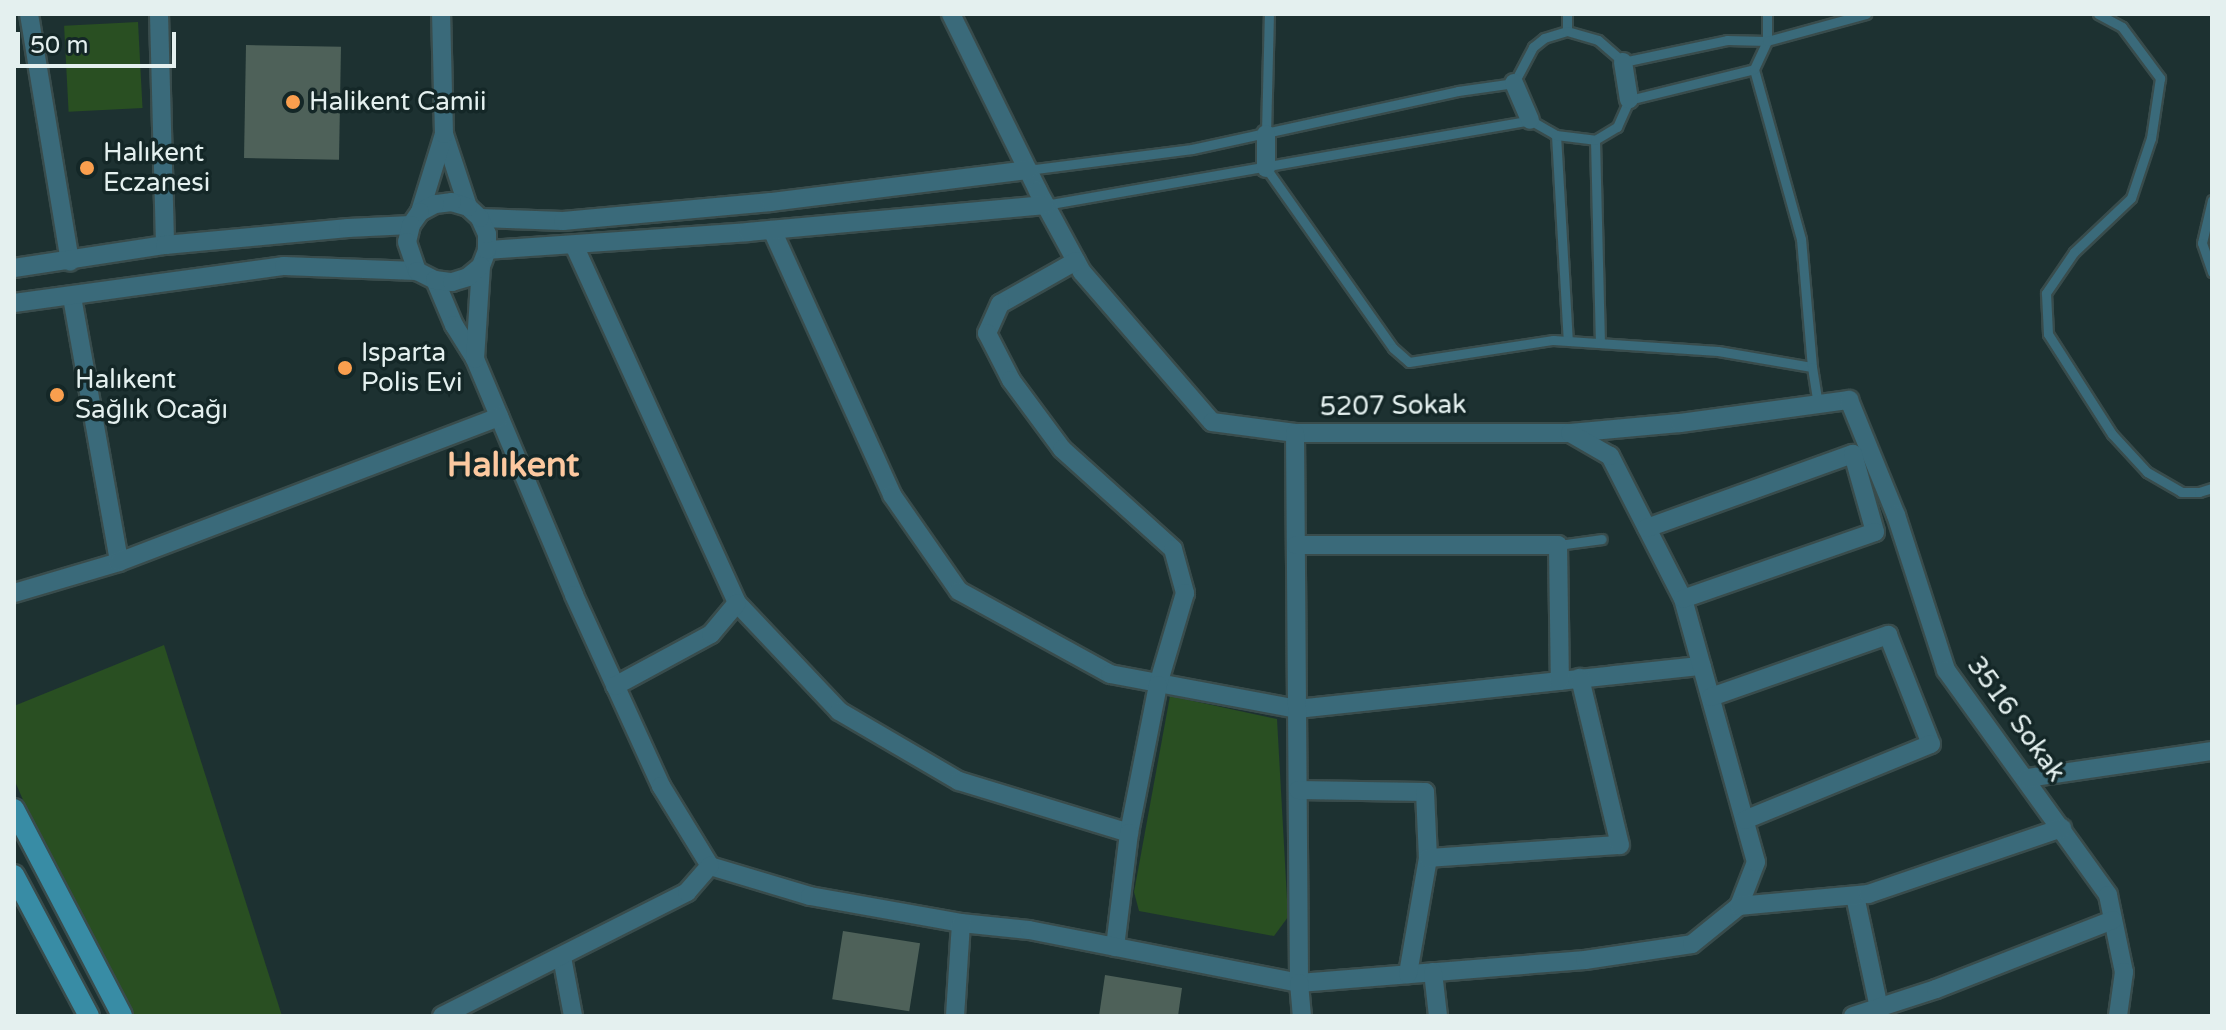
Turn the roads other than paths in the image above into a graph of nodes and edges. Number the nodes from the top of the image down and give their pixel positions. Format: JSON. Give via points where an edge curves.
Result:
{"nodes":[{"id":1,"x":29,"y":14,"type":"edge"},
{"id":2,"x":159,"y":14,"type":"edge"},
{"id":3,"x":441,"y":14,"type":"edge"},
{"id":4,"x":951,"y":14,"type":"edge"},
{"id":5,"x":1269,"y":14,"type":"edge"},
{"id":6,"x":1567,"y":14,"type":"edge"},
{"id":7,"x":1767,"y":14,"type":"edge"},
{"id":8,"x":1866,"y":14,"type":"edge"},
{"id":9,"x":2098,"y":14,"type":"edge"},
{"id":10,"x":1567,"y":31,"type":"junction"},
{"id":11,"x":1767,"y":41,"type":"junction"},
{"id":12,"x":1623,"y":62,"type":"junction"},
{"id":13,"x":1754,"y":69,"type":"junction"},
{"id":14,"x":1514,"y":83,"type":"junction"},
{"id":15,"x":1629,"y":100,"type":"junction"},
{"id":16,"x":1530,"y":120,"type":"junction"},
{"id":17,"x":444,"y":134,"type":"junction"},
{"id":18,"x":1266,"y":134,"type":"junction"},
{"id":19,"x":1556,"y":135,"type":"junction"},
{"id":20,"x":1595,"y":140,"type":"junction"},
{"id":21,"x":1266,"y":168,"type":"junction"},
{"id":22,"x":1028,"y":170,"type":"junction"},
{"id":23,"x":2212,"y":200,"type":"edge"},
{"id":24,"x":1045,"y":205,"type":"junction"},
{"id":25,"x":474,"y":212,"type":"junction"},
{"id":26,"x":416,"y":219,"type":"junction"},
{"id":27,"x":772,"y":230,"type":"junction"},
{"id":28,"x":165,"y":245,"type":"junction"},
{"id":29,"x":574,"y":245,"type":"junction"},
{"id":30,"x":484,"y":258,"type":"junction"},
{"id":31,"x":1076,"y":261,"type":"junction"},
{"id":32,"x":70,"y":262,"type":"junction"},
{"id":33,"x":14,"y":268,"type":"edge"},
{"id":34,"x":417,"y":271,"type":"junction"},
{"id":35,"x":2212,"y":272,"type":"edge"},
{"id":36,"x":435,"y":280,"type":"junction"},
{"id":37,"x":72,"y":297,"type":"junction"},
{"id":38,"x":14,"y":303,"type":"edge"},
{"id":39,"x":1568,"y":341,"type":"junction"},
{"id":40,"x":1600,"y":343,"type":"junction"},
{"id":41,"x":475,"y":359,"type":"junction"},
{"id":42,"x":1812,"y":367,"type":"junction"},
{"id":43,"x":1849,"y":400,"type":"joint"},
{"id":44,"x":1818,"y":404,"type":"junction"},
{"id":45,"x":499,"y":417,"type":"junction"},
{"id":46,"x":1295,"y":433,"type":"junction"},
{"id":47,"x":1570,"y":433,"type":"junction"},
{"id":48,"x":2212,"y":488,"type":"edge"},
{"id":49,"x":1647,"y":528,"type":"junction"},
{"id":50,"x":1602,"y":539,"type":"dead end"},
{"id":51,"x":1296,"y":545,"type":"junction"},
{"id":52,"x":1558,"y":545,"type":"junction"},
{"id":53,"x":119,"y":562,"type":"junction"},
{"id":54,"x":14,"y":593,"type":"edge"},
{"id":55,"x":1683,"y":599,"type":"junction"},
{"id":56,"x":737,"y":603,"type":"junction"},
{"id":57,"x":1702,"y":666,"type":"junction"},
{"id":58,"x":1580,"y":678,"type":"junction"},
{"id":59,"x":1560,"y":681,"type":"junction"},
{"id":60,"x":1158,"y":685,"type":"junction"},
{"id":61,"x":615,"y":686,"type":"junction"},
{"id":62,"x":1711,"y":697,"type":"junction"},
{"id":63,"x":1297,"y":709,"type":"junction"},
{"id":64,"x":2212,"y":751,"type":"edge"},
{"id":65,"x":2027,"y":778,"type":"junction"},
{"id":66,"x":1298,"y":790,"type":"junction"},
{"id":67,"x":14,"y":809,"type":"edge"},
{"id":68,"x":1745,"y":820,"type":"junction"},
{"id":69,"x":2062,"y":828,"type":"junction"},
{"id":70,"x":1129,"y":833,"type":"junction"},
{"id":71,"x":1428,"y":858,"type":"junction"},
{"id":72,"x":710,"y":866,"type":"junction"},
{"id":73,"x":14,"y":875,"type":"edge"},
{"id":74,"x":1855,"y":896,"type":"junction"},
{"id":75,"x":1739,"y":906,"type":"junction"},
{"id":76,"x":2113,"y":920,"type":"junction"},
{"id":77,"x":961,"y":923,"type":"junction"},
{"id":78,"x":1115,"y":947,"type":"junction"},
{"id":79,"x":562,"y":957,"type":"junction"},
{"id":80,"x":1433,"y":972,"type":"junction"},
{"id":81,"x":1408,"y":974,"type":"junction"},
{"id":82,"x":1299,"y":983,"type":"junction"},
{"id":83,"x":1879,"y":1008,"type":"junction"},
{"id":84,"x":89,"y":1016,"type":"edge"},
{"id":85,"x":122,"y":1016,"type":"edge"},
{"id":86,"x":442,"y":1016,"type":"edge"},
{"id":87,"x":573,"y":1016,"type":"edge"},
{"id":88,"x":955,"y":1016,"type":"edge"},
{"id":89,"x":1302,"y":1016,"type":"edge"},
{"id":90,"x":1438,"y":1016,"type":"edge"},
{"id":91,"x":1853,"y":1016,"type":"edge"},
{"id":92,"x":2118,"y":1016,"type":"edge"}],
"edges":[{"from":1,"to":32,"type":"street"},
{"from":2,"to":28,"type":"street"},
{"from":3,"to":17,"type":"street"},
{"from":4,"to":22,"type":"street"},
{"from":5,"to":18,"type":"lane"},
{"from":6,"to":10,"type":"lane"},
{"from":7,"to":11,"type":"lane"},
{"from":8,"to":11,"type":"lane"},
{"from":9,"to":48,"type":"lane","via":[[2122,27],[2160,78],[2151,138],[2131,198],[2074,252],[2046,293],[2048,334],[2112,434],[2147,472],[2181,492]]},
{"from":10,"to":12,"type":"lane","via":[[1598,40]]},
{"from":10,"to":14,"type":"lane","via":[[1533,47]]},
{"from":11,"to":12,"type":"lane","via":[[1727,40]]},
{"from":11,"to":13,"type":"lane"},
{"from":12,"to":15,"type":"street"},
{"from":13,"to":15,"type":"lane"},
{"from":13,"to":42,"type":"lane","via":[[1801,239]]},
{"from":14,"to":16,"type":"street"},
{"from":14,"to":18,"type":"lane"},
{"from":15,"to":20,"type":"lane","via":[[1617,127]]},
{"from":16,"to":19,"type":"lane"},
{"from":16,"to":21,"type":"lane"},
{"from":17,"to":25,"type":"street"},
{"from":17,"to":26,"type":"street"},
{"from":18,"to":21,"type":"street"},
{"from":18,"to":22,"type":"lane"},
{"from":19,"to":20,"type":"lane"},
{"from":19,"to":39,"type":"lane"},
{"from":20,"to":40,"type":"lane"},
{"from":21,"to":24,"type":"lane"},
{"from":21,"to":39,"type":"lane","via":[[1393,348],[1409,362]]},
{"from":22,"to":24,"type":"street","name":"5207 Sokak"},
{"from":22,"to":25,"type":"street","via":[[563,221]]},
{"from":23,"to":35,"type":"lane","via":[[2202,243]]},
{"from":24,"to":27,"type":"street"},
{"from":24,"to":31,"type":"street","name":"5207 Sokak"},
{"from":25,"to":26,"type":"street","via":[[443,203]]},
{"from":25,"to":30,"type":"street","via":[[487,234]]},
{"from":26,"to":28,"type":"street"},
{"from":26,"to":34,"type":"street","via":[[407,242]]},
{"from":27,"to":29,"type":"street"},
{"from":27,"to":60,"type":"street","via":[[892,495],[959,591],[1110,674]]},
{"from":28,"to":32,"type":"street"},
{"from":29,"to":30,"type":"street"},
{"from":29,"to":56,"type":"street"},
{"from":30,"to":36,"type":"street","via":[[460,280]]},
{"from":30,"to":41,"type":"street"},
{"from":31,"to":46,"type":"street","name":"5207 Sokak","via":[[1212,422]]},
{"from":31,"to":60,"type":"street","via":[[1000,304],[987,333],[1011,380],[1062,449],[1173,549],[1185,593]]},
{"from":32,"to":33,"type":"street"},
{"from":34,"to":36,"type":"street"},
{"from":34,"to":37,"type":"street","via":[[284,266]]},
{"from":36,"to":41,"type":"street"},
{"from":37,"to":38,"type":"street"},
{"from":37,"to":53,"type":"street"},
{"from":39,"to":40,"type":"lane"},
{"from":40,"to":42,"type":"lane","via":[[1718,351]]},
{"from":41,"to":45,"type":"street"},
{"from":42,"to":44,"type":"lane"},
{"from":43,"to":44,"type":"street","name":"5207 Sokak"},
{"from":43,"to":65,"type":"street","name":"3516 Sokak","via":[[1896,515],[1946,670]]},
{"from":44,"to":47,"type":"street","name":"5207 Sokak"},
{"from":45,"to":53,"type":"street"},
{"from":45,"to":61,"type":"street"},
{"from":46,"to":47,"type":"street","name":"5207 Sokak"},
{"from":46,"to":51,"type":"street"},
{"from":47,"to":49,"type":"street","via":[[1610,456]]},
{"from":49,"to":55,"type":"street"},
{"from":49,"to":55,"type":"street","via":[[1853,454],[1875,532]]},
{"from":50,"to":52,"type":"lane"},
{"from":51,"to":52,"type":"street"},
{"from":51,"to":63,"type":"street"},
{"from":52,"to":59,"type":"street"},
{"from":53,"to":54,"type":"street"},
{"from":55,"to":57,"type":"street"},
{"from":56,"to":61,"type":"street","via":[[711,634]]},
{"from":56,"to":70,"type":"street","via":[[839,711],[959,781]]},
{"from":57,"to":58,"type":"street"},
{"from":57,"to":62,"type":"street"},
{"from":58,"to":59,"type":"street"},
{"from":58,"to":71,"type":"street","via":[[1620,845]]},
{"from":59,"to":63,"type":"street"},
{"from":60,"to":63,"type":"street"},
{"from":60,"to":70,"type":"street"},
{"from":61,"to":72,"type":"street","via":[[661,786]]},
{"from":62,"to":68,"type":"street"},
{"from":62,"to":68,"type":"street","via":[[1888,635],[1931,744]]},
{"from":63,"to":66,"type":"street"},
{"from":64,"to":65,"type":"street"},
{"from":65,"to":69,"type":"street","name":"3516 Sokak"},
{"from":66,"to":71,"type":"street","via":[[1425,792]]},
{"from":66,"to":82,"type":"street"},
{"from":67,"to":85,"type":"main road"},
{"from":68,"to":75,"type":"street","via":[[1756,862]]},
{"from":69,"to":74,"type":"street"},
{"from":69,"to":76,"type":"street","name":"3516 Sokak","via":[[2108,895]]},
{"from":70,"to":78,"type":"street"},
{"from":71,"to":81,"type":"street"},
{"from":72,"to":77,"type":"street","via":[[810,896]]},
{"from":72,"to":79,"type":"street","via":[[687,892]]},
{"from":73,"to":84,"type":"main road"},
{"from":74,"to":75,"type":"street"},
{"from":74,"to":83,"type":"street"},
{"from":75,"to":80,"type":"street","via":[[1692,944],[1585,960]]},
{"from":76,"to":83,"type":"street"},
{"from":76,"to":92,"type":"street","name":"3516 Sokak","via":[[2124,972]]},
{"from":77,"to":78,"type":"street"},
{"from":77,"to":88,"type":"street"},
{"from":78,"to":82,"type":"street"},
{"from":79,"to":86,"type":"street"},
{"from":79,"to":87,"type":"street"},
{"from":80,"to":81,"type":"street"},
{"from":80,"to":90,"type":"street"},
{"from":81,"to":82,"type":"street"},
{"from":82,"to":89,"type":"street"},
{"from":83,"to":91,"type":"street"}]}
